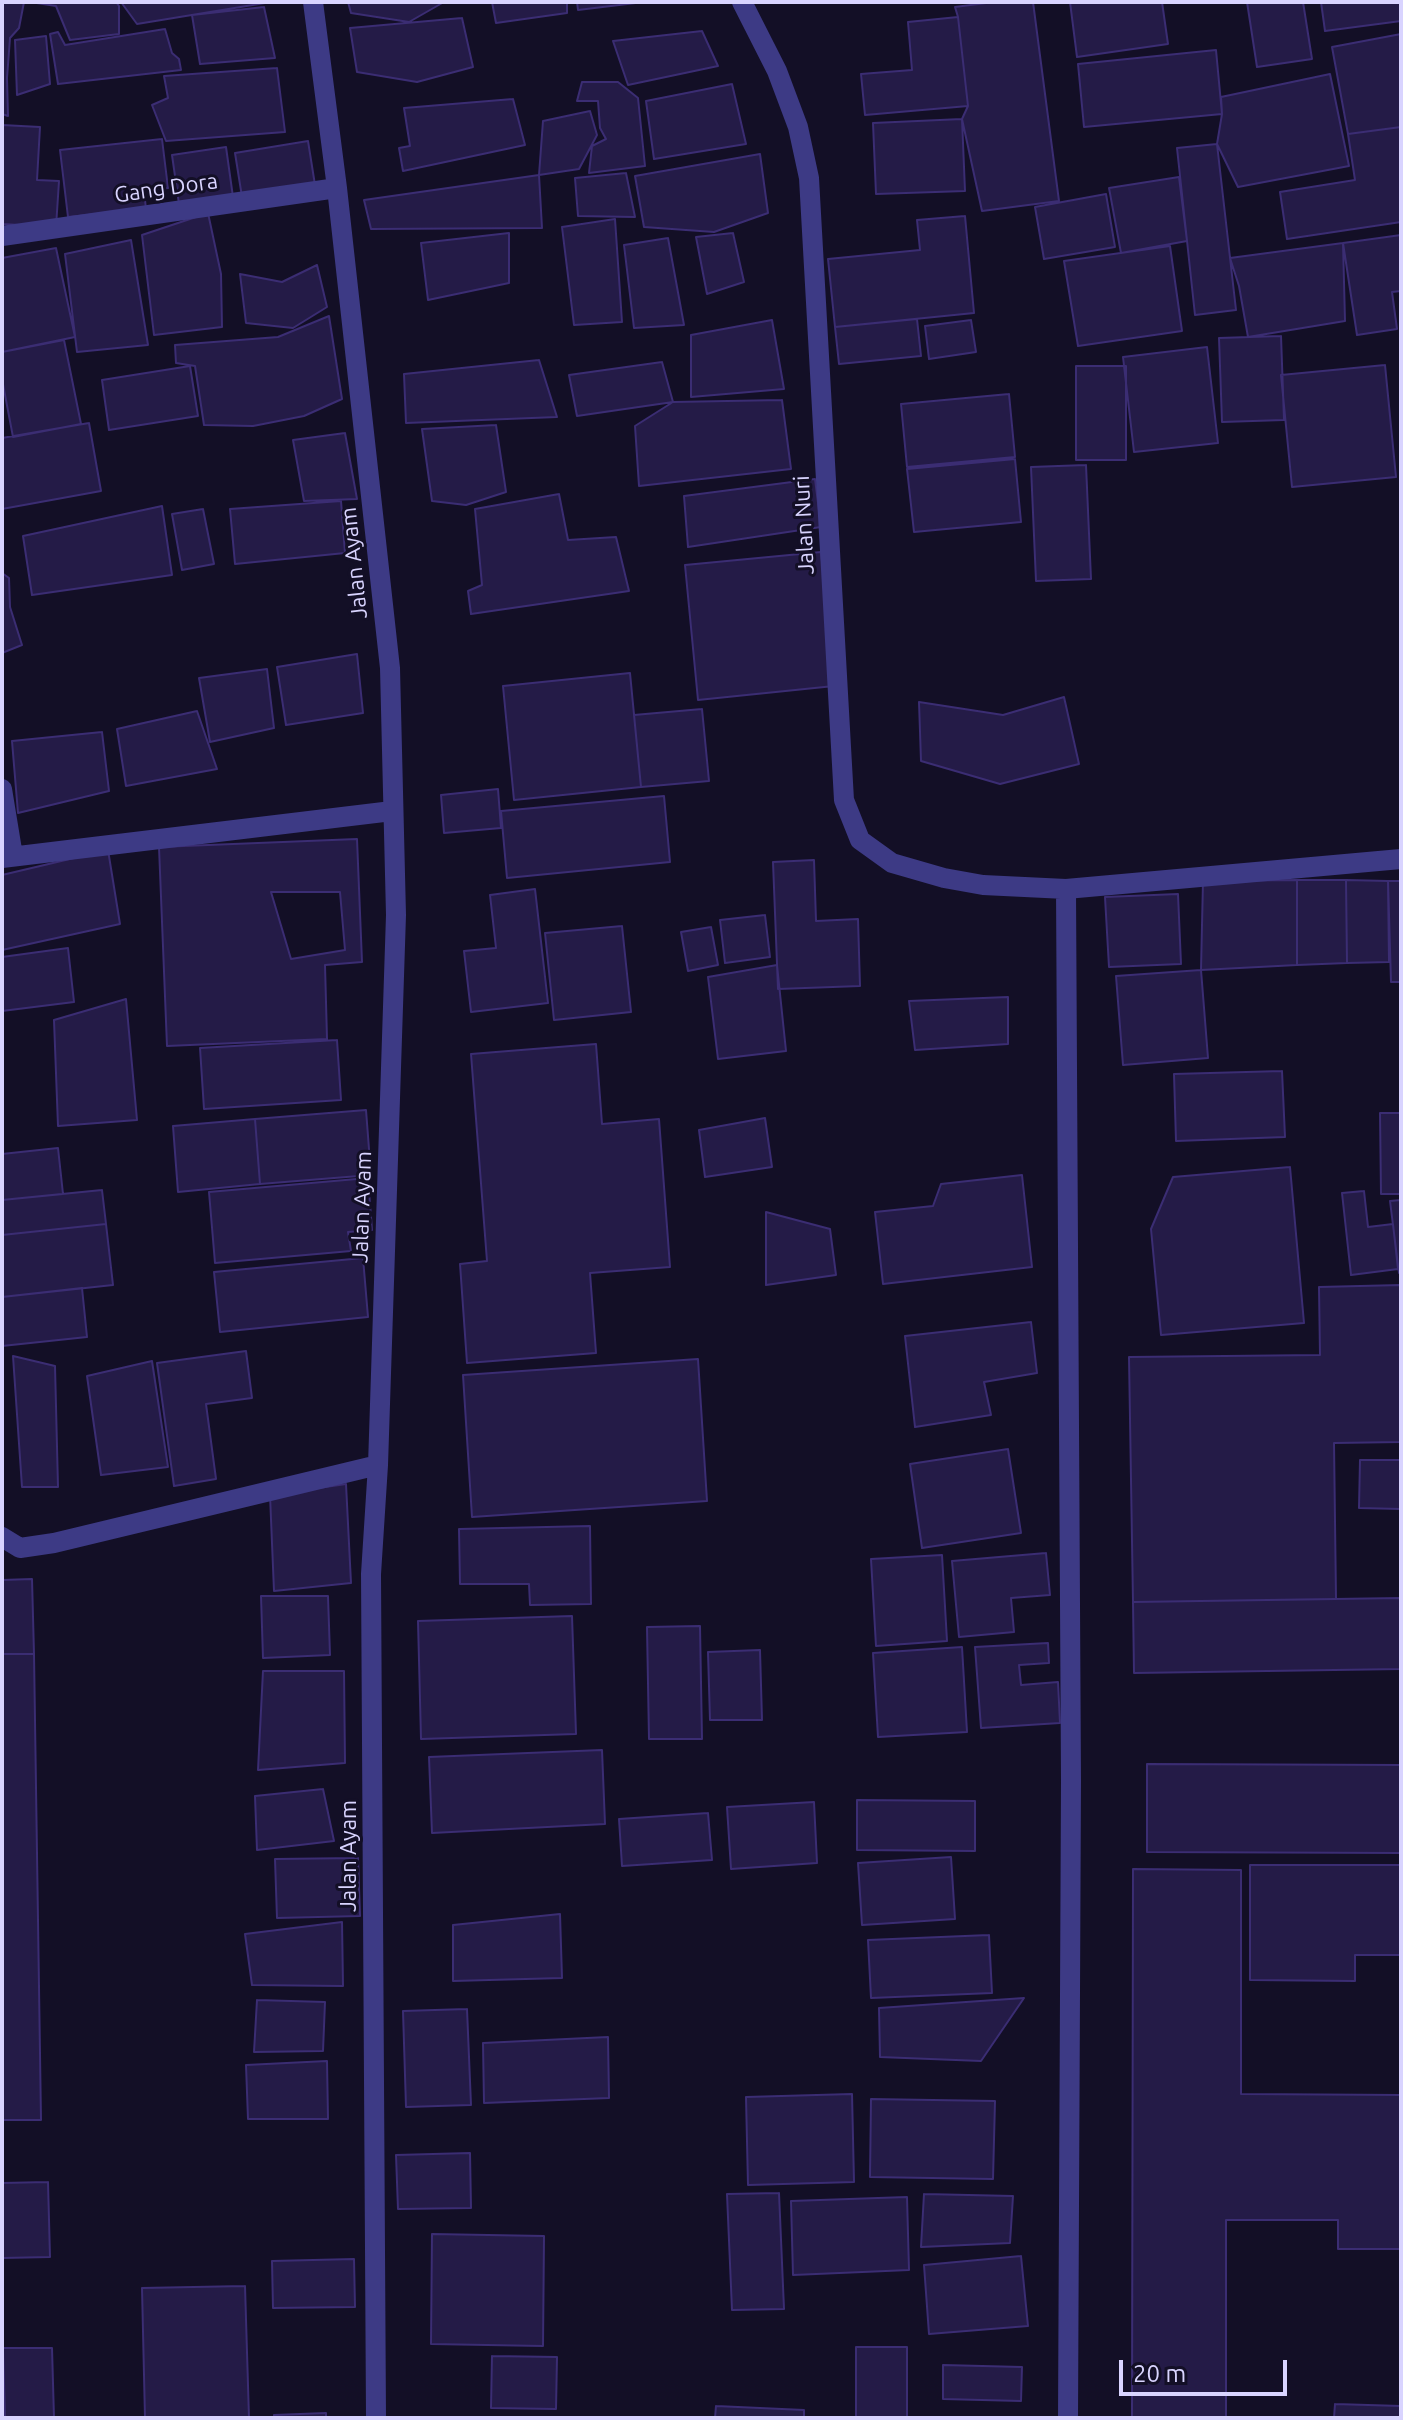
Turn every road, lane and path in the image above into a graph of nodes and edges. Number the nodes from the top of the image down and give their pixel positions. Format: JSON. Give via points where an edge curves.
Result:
{"nodes":[{"id":1,"x":313,"y":2,"type":"edge"},
{"id":2,"x":742,"y":2,"type":"edge"},
{"id":3,"x":337,"y":188,"type":"junction"},
{"id":4,"x":2,"y":236,"type":"edge"},
{"id":5,"x":2,"y":789,"type":"edge"},
{"id":6,"x":392,"y":811,"type":"junction"},
{"id":7,"x":8,"y":857,"type":"edge"},
{"id":8,"x":1401,"y":859,"type":"edge"},
{"id":9,"x":1066,"y":889,"type":"junction"},
{"id":10,"x":378,"y":1465,"type":"junction"},
{"id":11,"x":2,"y":1537,"type":"edge"},
{"id":12,"x":376,"y":2418,"type":"edge"},
{"id":13,"x":1068,"y":2418,"type":"edge"}],
"edges":[{"from":1,"to":3,"type":"street","name":"Jalan Ayam"},
{"from":2,"to":9,"type":"street","name":"Jalan Nuri","via":[[777,71],[798,127],[809,178],[844,800],[860,840],[892,863],[983,885]]},
{"from":3,"to":4,"type":"street","name":"Gang Dora"},
{"from":3,"to":6,"type":"street","name":"Jalan Ayam","via":[[390,668]]},
{"from":5,"to":7,"type":"street"},
{"from":6,"to":7,"type":"street"},
{"from":6,"to":10,"type":"street","name":"Jalan Ayam","via":[[396,915]]},
{"from":8,"to":9,"type":"street","name":"Jalan Nuri"},
{"from":9,"to":13,"type":"street"},
{"from":10,"to":11,"type":"street","via":[[54,1543],[20,1548]]},
{"from":10,"to":12,"type":"street","name":"Jalan Ayam","via":[[371,1574]]}]}
